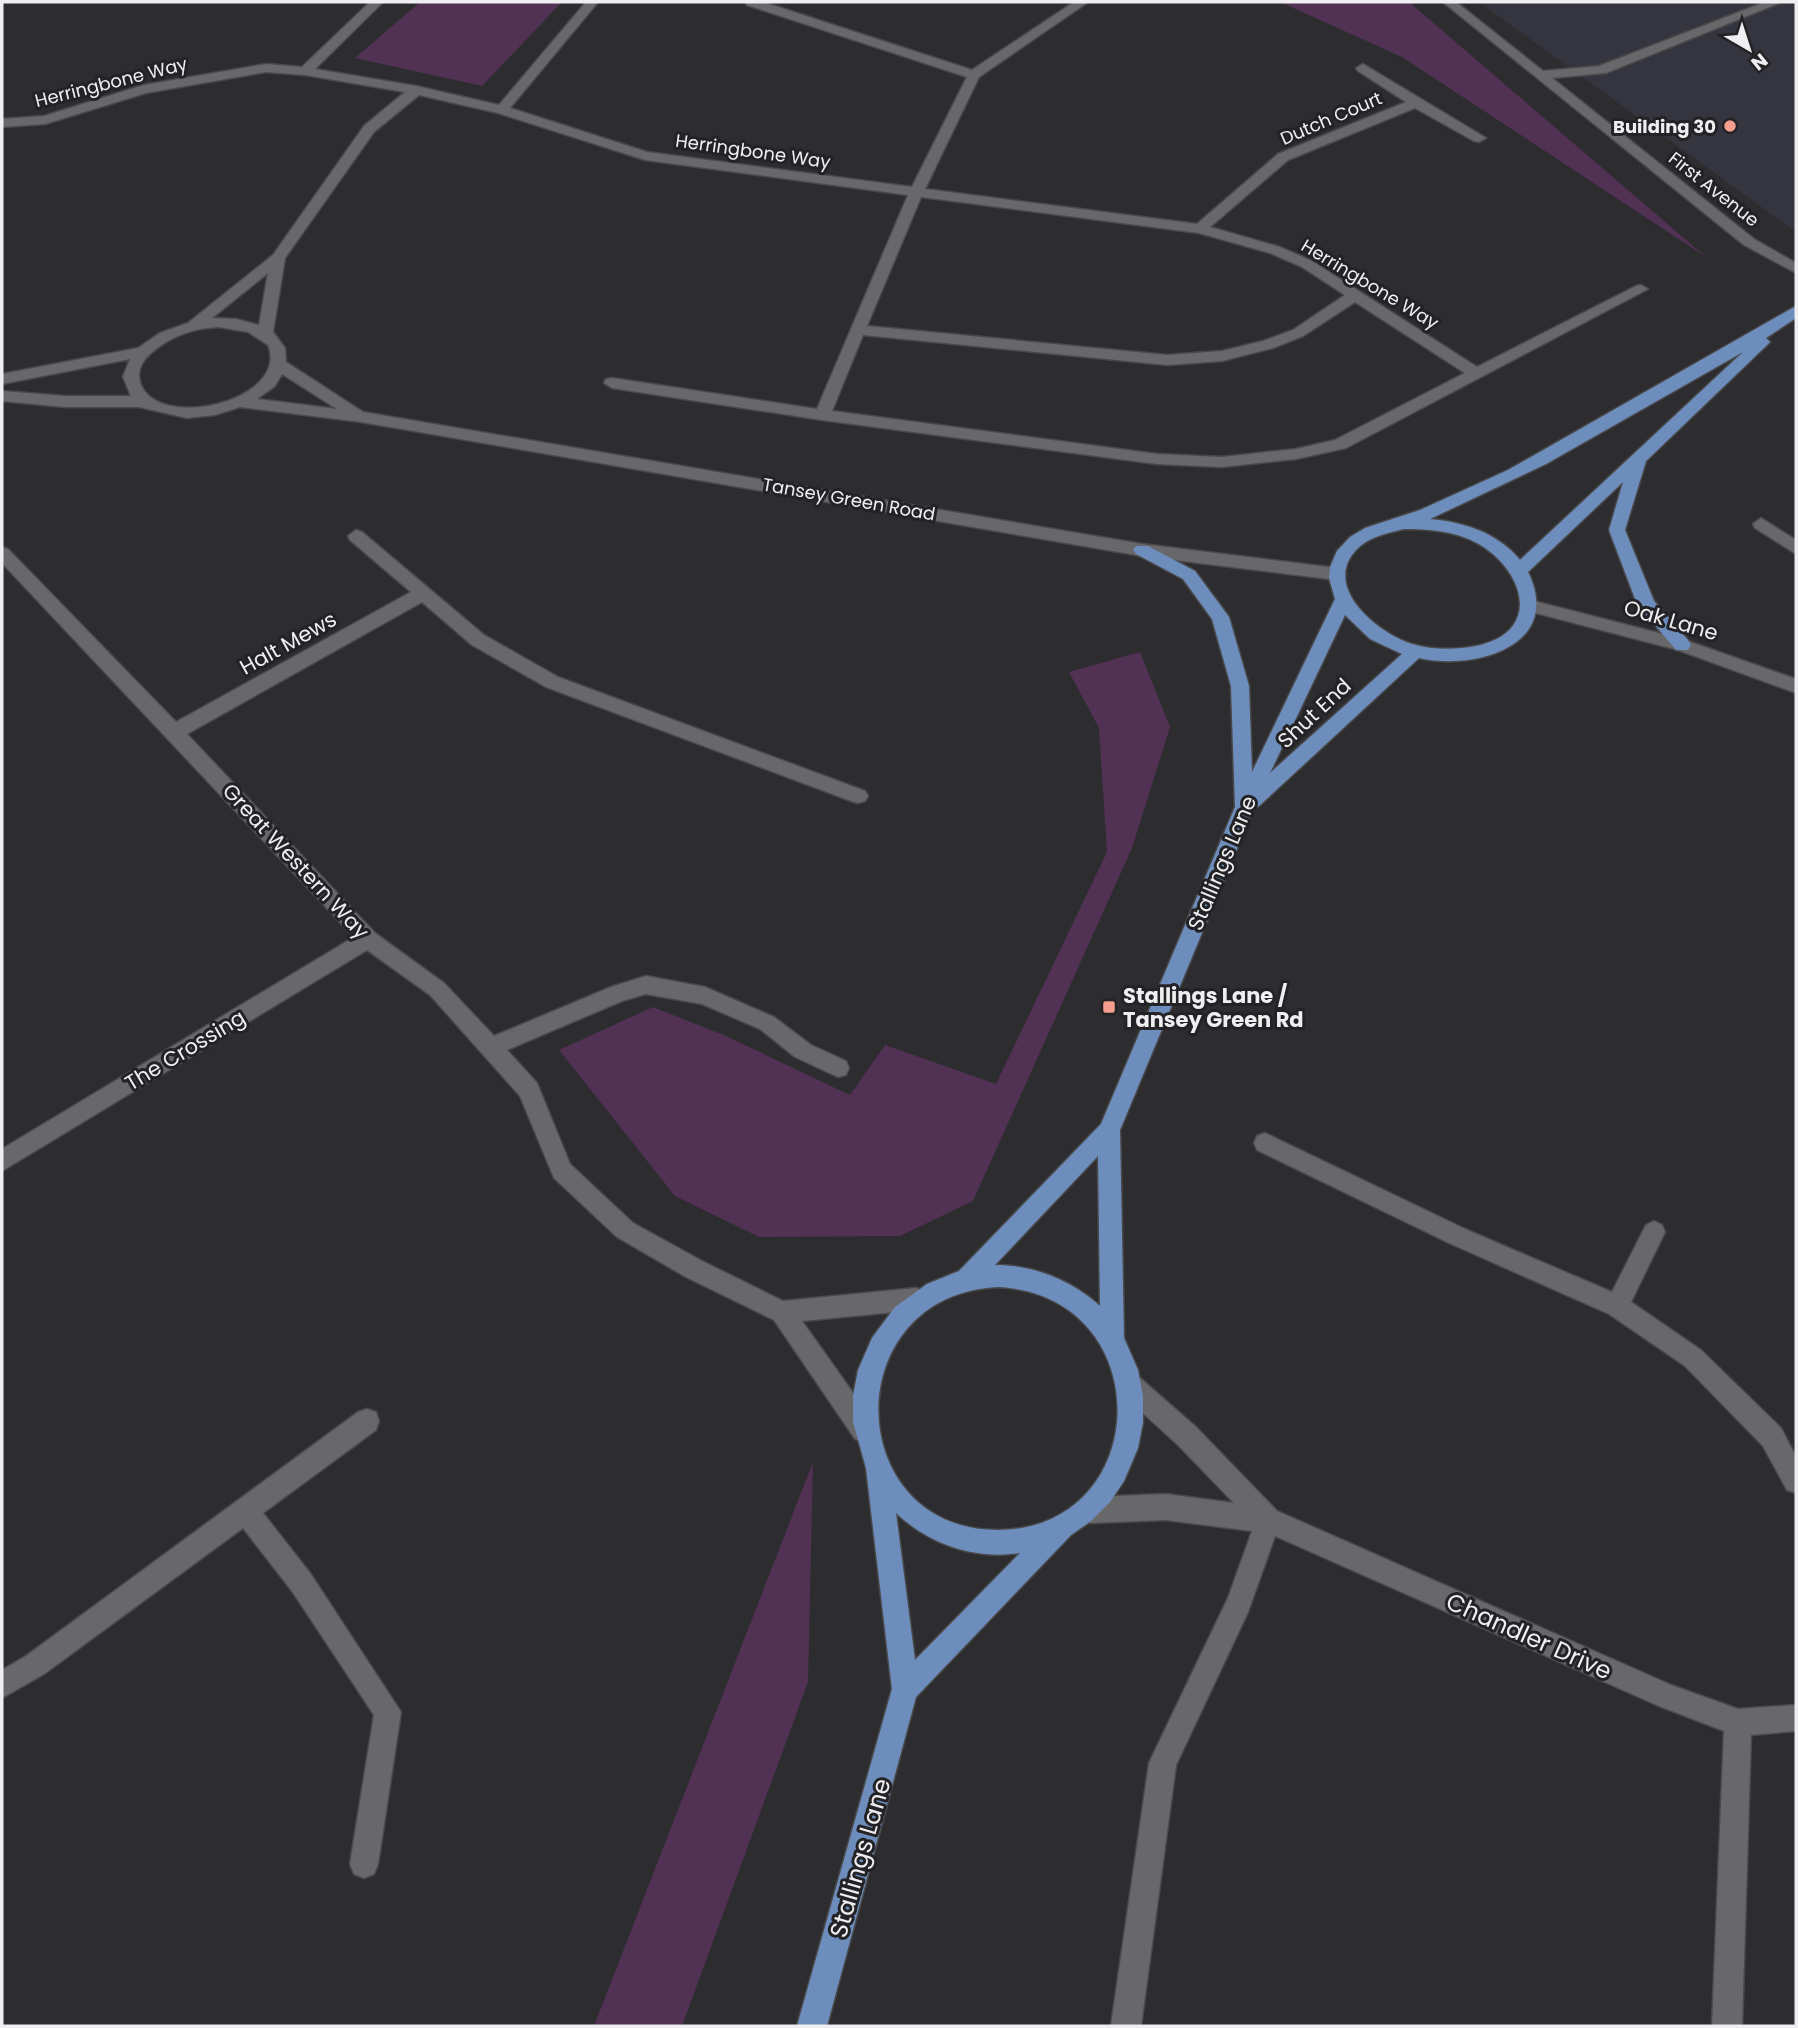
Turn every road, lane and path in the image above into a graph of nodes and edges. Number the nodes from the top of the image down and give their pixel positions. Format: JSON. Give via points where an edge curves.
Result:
{"nodes":[{"id":1,"x":377,"y":2,"type":"edge"},
{"id":2,"x":592,"y":2,"type":"edge"},
{"id":3,"x":751,"y":2,"type":"edge"},
{"id":4,"x":1082,"y":2,"type":"edge"},
{"id":5,"x":1776,"y":2,"type":"edge"},
{"id":6,"x":1454,"y":3,"type":"edge"},
{"id":7,"x":1363,"y":68,"type":"dead end"},
{"id":8,"x":304,"y":71,"type":"junction"},
{"id":9,"x":974,"y":75,"type":"junction"},
{"id":10,"x":1541,"y":75,"type":"junction"},
{"id":11,"x":416,"y":90,"type":"junction"},
{"id":12,"x":1416,"y":103,"type":"junction"},
{"id":13,"x":502,"y":110,"type":"junction"},
{"id":14,"x":2,"y":123,"type":"edge"},
{"id":15,"x":1479,"y":138,"type":"dead end"},
{"id":16,"x":916,"y":192,"type":"junction"},
{"id":17,"x":1200,"y":229,"type":"junction"},
{"id":18,"x":278,"y":258,"type":"junction"},
{"id":19,"x":1796,"y":269,"type":"edge"},
{"id":20,"x":1641,"y":289,"type":"dead end"},
{"id":21,"x":1356,"y":294,"type":"junction"},
{"id":22,"x":1793,"y":314,"type":"edge"},
{"id":23,"x":194,"y":325,"type":"junction"},
{"id":24,"x":858,"y":330,"type":"junction"},
{"id":25,"x":265,"y":333,"type":"junction"},
{"id":26,"x":143,"y":352,"type":"junction"},
{"id":27,"x":278,"y":364,"type":"junction"},
{"id":28,"x":1476,"y":373,"type":"junction"},
{"id":29,"x":2,"y":379,"type":"edge"},
{"id":30,"x":612,"y":383,"type":"dead end"},
{"id":31,"x":2,"y":396,"type":"edge"},
{"id":32,"x":240,"y":402,"type":"junction"},
{"id":33,"x":146,"y":403,"type":"junction"},
{"id":34,"x":822,"y":415,"type":"junction"},
{"id":35,"x":361,"y":417,"type":"junction"},
{"id":36,"x":1639,"y":458,"type":"junction"},
{"id":37,"x":1404,"y":523,"type":"junction"},
{"id":38,"x":1761,"y":524,"type":"dead end"},
{"id":39,"x":356,"y":536,"type":"dead end"},
{"id":40,"x":1796,"y":548,"type":"edge"},
{"id":41,"x":1142,"y":550,"type":"junction"},
{"id":42,"x":6,"y":566,"type":"edge"},
{"id":43,"x":1520,"y":570,"type":"junction"},
{"id":44,"x":1337,"y":574,"type":"junction"},
{"id":45,"x":424,"y":593,"type":"junction"},
{"id":46,"x":1343,"y":600,"type":"junction"},
{"id":47,"x":1530,"y":606,"type":"junction"},
{"id":48,"x":1682,"y":645,"type":"junction"},
{"id":49,"x":1416,"y":651,"type":"junction"},
{"id":50,"x":1796,"y":686,"type":"edge"},
{"id":51,"x":174,"y":732,"type":"junction"},
{"id":52,"x":858,"y":796,"type":"dead end"},
{"id":53,"x":1243,"y":810,"type":"junction"},
{"id":54,"x":368,"y":939,"type":"junction"},
{"id":55,"x":491,"y":1047,"type":"junction"},
{"id":56,"x":838,"y":1068,"type":"dead end"},
{"id":57,"x":1109,"y":1130,"type":"junction"},
{"id":58,"x":1265,"y":1143,"type":"dead end"},
{"id":59,"x":2,"y":1161,"type":"edge"},
{"id":60,"x":1654,"y":1232,"type":"dead end"},
{"id":61,"x":967,"y":1278,"type":"junction"},
{"id":62,"x":916,"y":1299,"type":"junction"},
{"id":63,"x":1617,"y":1306,"type":"junction"},
{"id":64,"x":782,"y":1312,"type":"junction"},
{"id":65,"x":1112,"y":1341,"type":"junction"},
{"id":66,"x":1131,"y":1386,"type":"junction"},
{"id":67,"x":367,"y":1421,"type":"dead end"},
{"id":68,"x":864,"y":1430,"type":"junction"},
{"id":69,"x":878,"y":1468,"type":"junction"},
{"id":70,"x":1796,"y":1481,"type":"edge"},
{"id":71,"x":1090,"y":1510,"type":"junction"},
{"id":72,"x":246,"y":1511,"type":"junction"},
{"id":73,"x":1268,"y":1520,"type":"junction"},
{"id":74,"x":1060,"y":1530,"type":"junction"},
{"id":75,"x":2,"y":1685,"type":"edge"},
{"id":76,"x":905,"y":1689,"type":"junction"},
{"id":77,"x":1796,"y":1718,"type":"edge"},
{"id":78,"x":1738,"y":1722,"type":"junction"},
{"id":79,"x":363,"y":1864,"type":"dead end"},
{"id":80,"x":813,"y":2026,"type":"edge"},
{"id":81,"x":1126,"y":2026,"type":"edge"},
{"id":82,"x":1727,"y":2026,"type":"edge"}],
"edges":[{"from":1,"to":8,"type":"street"},
{"from":2,"to":13,"type":"street"},
{"from":3,"to":9,"type":"street"},
{"from":4,"to":9,"type":"street"},
{"from":5,"to":10,"type":"street","via":[[1601,70]]},
{"from":6,"to":10,"type":"street","name":"First Avenue"},
{"from":7,"to":12,"type":"street"},
{"from":8,"to":11,"type":"street","name":"Herringbone Way"},
{"from":8,"to":14,"type":"street","name":"Herringbone Way","via":[[266,68],[144,89],[45,120]]},
{"from":9,"to":16,"type":"street"},
{"from":10,"to":19,"type":"street","name":"First Avenue","via":[[1749,242]]},
{"from":11,"to":13,"type":"street","name":"Herringbone Way"},
{"from":11,"to":18,"type":"street","via":[[369,129]]},
{"from":12,"to":15,"type":"street"},
{"from":12,"to":17,"type":"street","name":"Dutch Court","via":[[1283,157]]},
{"from":13,"to":16,"type":"street","name":"Herringbone Way","via":[[645,156]]},
{"from":16,"to":17,"type":"street","name":"Herringbone Way"},
{"from":16,"to":24,"type":"street"},
{"from":17,"to":21,"type":"street","name":"Herringbone Way","via":[[1275,250]]},
{"from":18,"to":23,"type":"street"},
{"from":18,"to":25,"type":"street"},
{"from":20,"to":28,"type":"street"},
{"from":21,"to":24,"type":"street","via":[[1298,333],[1268,345],[1195,358],[1167,360]]},
{"from":21,"to":28,"type":"street","name":"Herringbone Way"},
{"from":22,"to":36,"type":"main road"},
{"from":22,"to":37,"type":"main road","via":[[1516,475]]},
{"from":23,"to":25,"type":"street","via":[[246,325]]},
{"from":23,"to":26,"type":"street"},
{"from":24,"to":34,"type":"street"},
{"from":25,"to":27,"type":"street","via":[[279,352]]},
{"from":26,"to":29,"type":"street"},
{"from":26,"to":33,"type":"street","via":[[130,374],[136,395]]},
{"from":27,"to":32,"type":"street","name":"Tansey Green Road","via":[[266,385]]},
{"from":27,"to":35,"type":"street","name":"Tansey Green Road"},
{"from":28,"to":34,"type":"street","via":[[1340,444],[1222,462],[1157,459]]},
{"from":30,"to":34,"type":"street"},
{"from":31,"to":33,"type":"street","name":"Tansey Green Road"},
{"from":32,"to":33,"type":"street","name":"Tansey Green Road","via":[[200,413],[161,410]]},
{"from":32,"to":35,"type":"street","name":"Tansey Green Road"},
{"from":35,"to":41,"type":"street","name":"Tansey Green Road"},
{"from":36,"to":43,"type":"main road"},
{"from":36,"to":48,"type":"main road","via":[[1617,530],[1646,604]]},
{"from":37,"to":43,"type":"main road","via":[[1431,523],[1483,538]]},
{"from":37,"to":44,"type":"main road","via":[[1356,539],[1343,555]]},
{"from":38,"to":40,"type":"street"},
{"from":39,"to":45,"type":"street"},
{"from":41,"to":44,"type":"street","name":"Tansey Green Road"},
{"from":41,"to":53,"type":"main road","via":[[1189,575],[1220,617],[1240,686]]},
{"from":42,"to":51,"type":"street","name":"Great Western Way"},
{"from":43,"to":47,"type":"main road","via":[[1529,588]]},
{"from":44,"to":46,"type":"main road"},
{"from":45,"to":51,"type":"street","name":"Halt Mews"},
{"from":45,"to":52,"type":"street","via":[[478,640],[552,682]]},
{"from":46,"to":49,"type":"main road","via":[[1359,622],[1384,640]]},
{"from":46,"to":53,"type":"main road","name":"Stallings Lane"},
{"from":47,"to":48,"type":"street","name":"Oak Lane"},
{"from":47,"to":49,"type":"main road","via":[[1522,626],[1505,642],[1448,656]]},
{"from":48,"to":50,"type":"street","name":"Oak Lane"},
{"from":49,"to":53,"type":"main road","name":"Shut End"},
{"from":51,"to":54,"type":"street","name":"Great Western Way"},
{"from":53,"to":57,"type":"main road","name":"Stallings Lane"},
{"from":54,"to":55,"type":"street","name":"Great Western Way","via":[[437,989]]},
{"from":54,"to":59,"type":"street","name":"The Crossing"},
{"from":55,"to":56,"type":"street","via":[[646,985],[705,996],[767,1023],[803,1051]]},
{"from":55,"to":64,"type":"street","name":"Great Western Way","via":[[529,1090],[562,1171],[625,1230]]},
{"from":57,"to":61,"type":"main road","name":"Stallings Lane"},
{"from":57,"to":65,"type":"main road","name":"Stallings Lane"},
{"from":58,"to":63,"type":"street","via":[[1457,1236]]},
{"from":60,"to":63,"type":"street"},
{"from":61,"to":62,"type":"main road"},
{"from":61,"to":65,"type":"main road","via":[[1023,1278],[1077,1302]]},
{"from":62,"to":64,"type":"street"},
{"from":62,"to":68,"type":"main road","via":[[883,1334],[864,1378]]},
{"from":63,"to":70,"type":"street","via":[[1693,1358],[1772,1437]]},
{"from":64,"to":68,"type":"street"},
{"from":65,"to":66,"type":"main road"},
{"from":66,"to":71,"type":"main road","via":[[1133,1434],[1119,1474]]},
{"from":66,"to":73,"type":"street","name":"Chandler Drive","via":[[1188,1436]]},
{"from":67,"to":72,"type":"street"},
{"from":68,"to":69,"type":"main road"},
{"from":69,"to":74,"type":"main road","via":[[914,1511],[958,1536],[1010,1542]]},
{"from":69,"to":76,"type":"main road","name":"Stallings Lane"},
{"from":71,"to":73,"type":"street","name":"Chandler Drive","via":[[1166,1507]]},
{"from":71,"to":74,"type":"main road"},
{"from":72,"to":75,"type":"street"},
{"from":72,"to":79,"type":"street","via":[[301,1582],[388,1712]]},
{"from":73,"to":78,"type":"street","name":"Chandler Drive","via":[[1668,1697]]},
{"from":73,"to":81,"type":"street","via":[[1239,1603],[1163,1763]]},
{"from":74,"to":76,"type":"main road","name":"Stallings Lane"},
{"from":76,"to":80,"type":"main road","name":"Stallings Lane"},
{"from":77,"to":78,"type":"street","name":"Chandler Drive"},
{"from":78,"to":82,"type":"street"}]}
